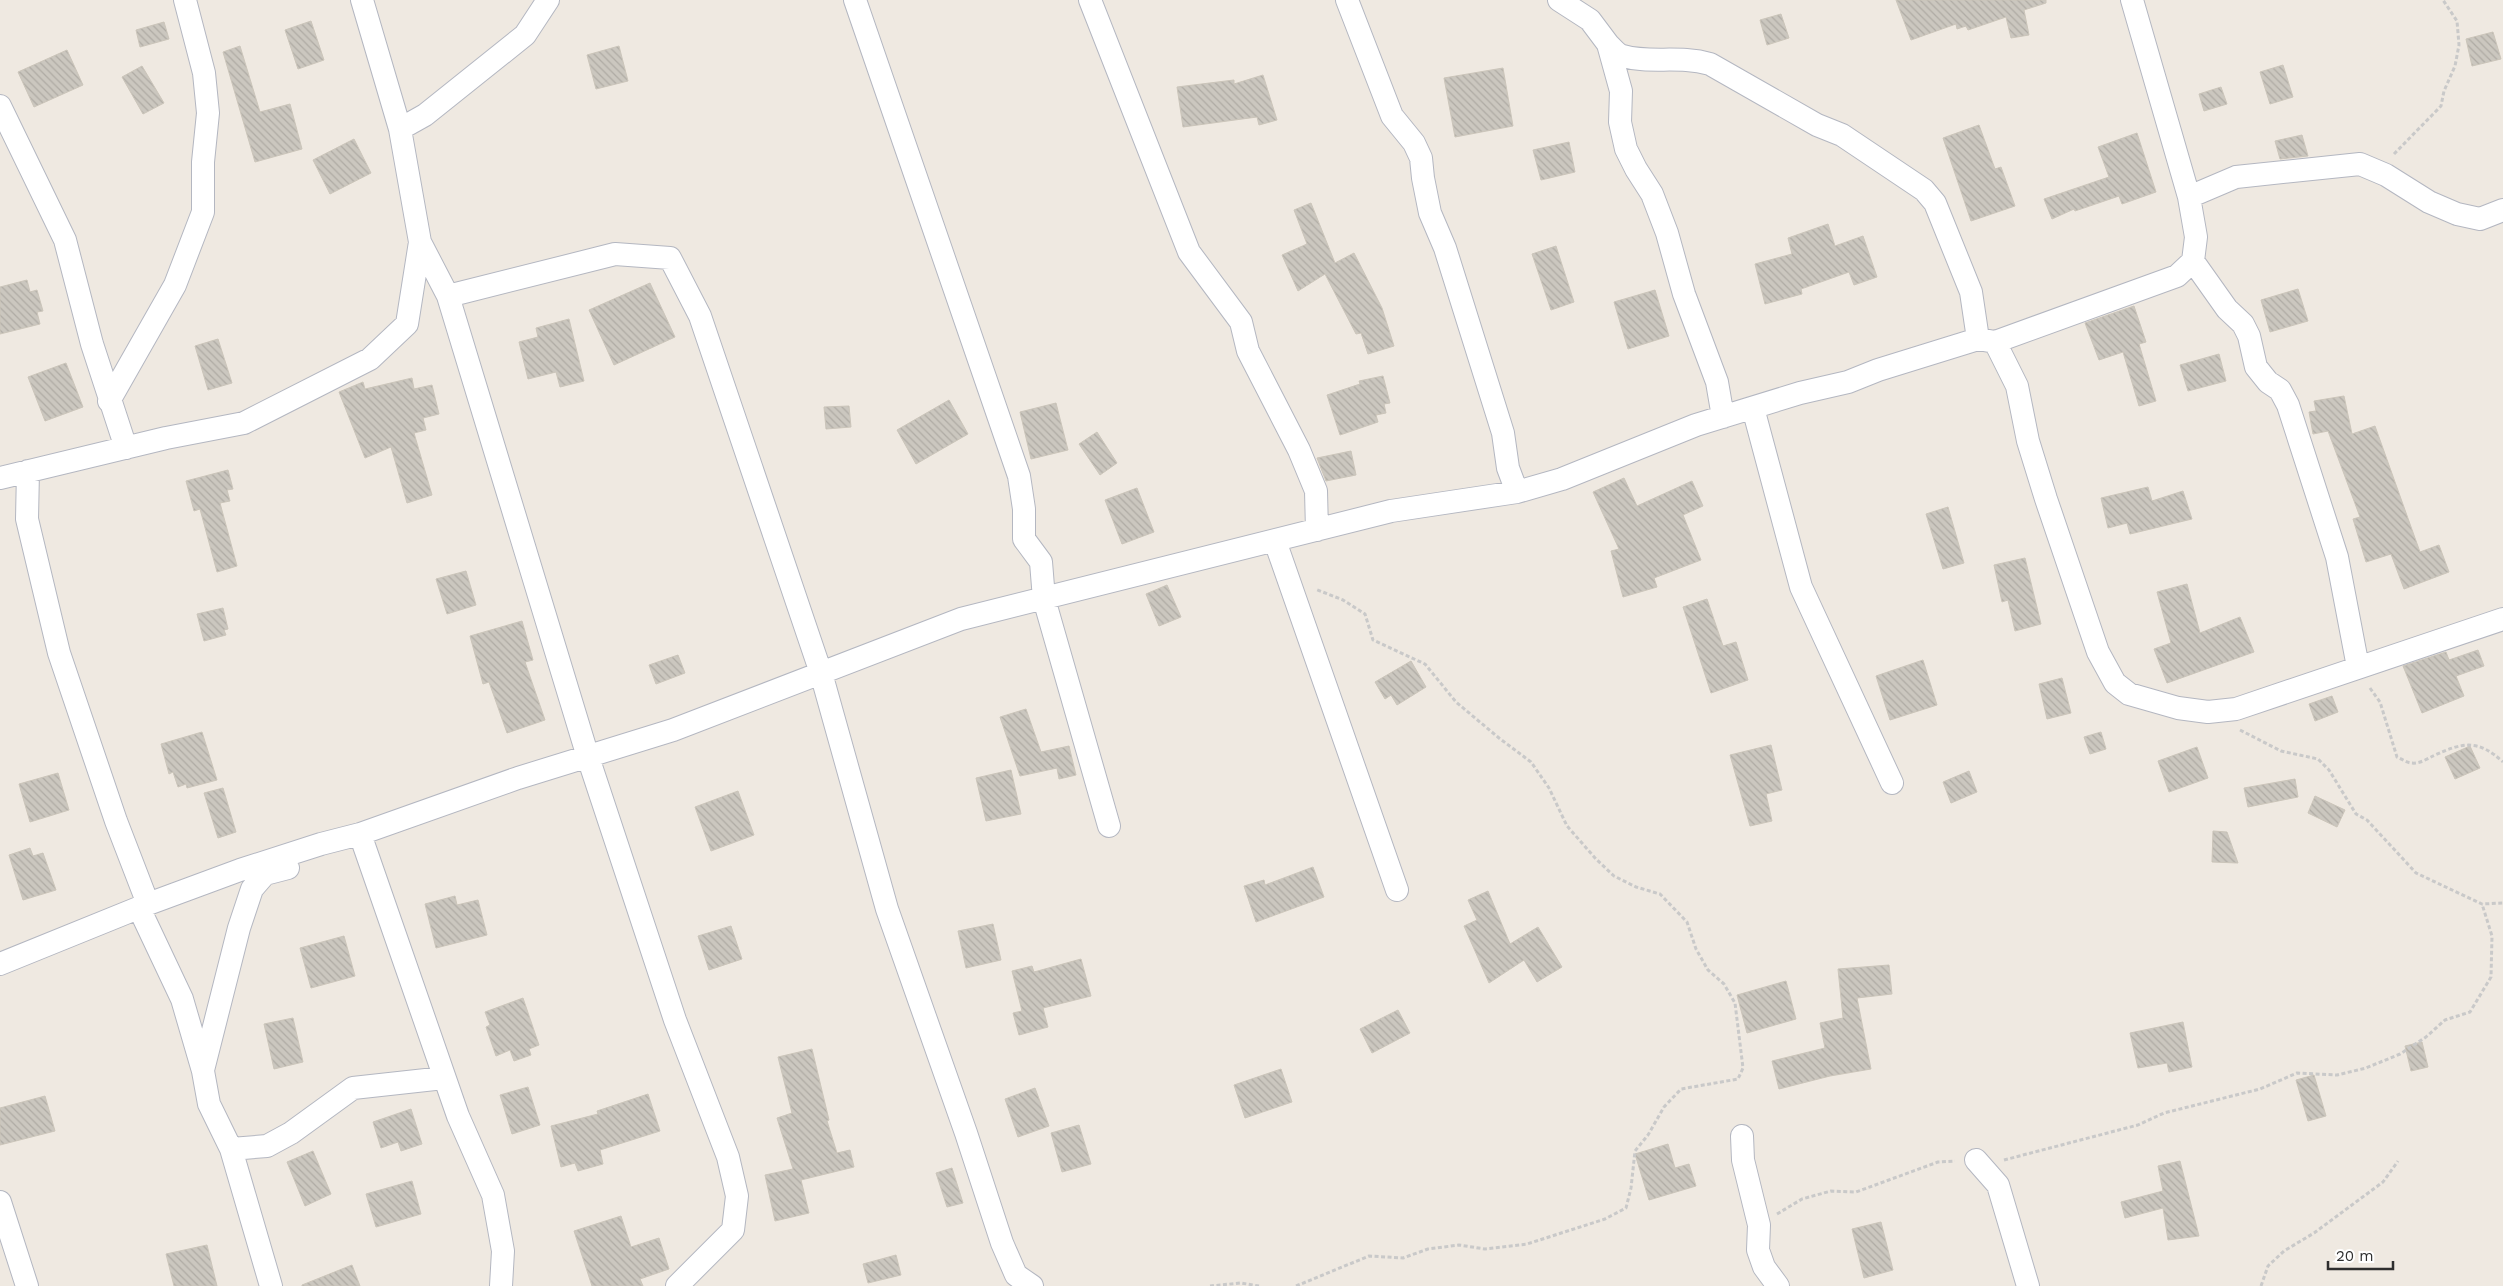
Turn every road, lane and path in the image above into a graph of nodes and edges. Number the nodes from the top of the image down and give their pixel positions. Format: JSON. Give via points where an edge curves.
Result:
{"nodes":[{"id":1,"x":185,"y":0,"type":"edge"},
{"id":2,"x":362,"y":0,"type":"edge"},
{"id":3,"x":548,"y":0,"type":"edge"},
{"id":4,"x":855,"y":0,"type":"edge"},
{"id":5,"x":1090,"y":0,"type":"edge"},
{"id":6,"x":1347,"y":0,"type":"edge"},
{"id":7,"x":1559,"y":0,"type":"edge"},
{"id":8,"x":2132,"y":0,"type":"edge"},
{"id":9,"x":2443,"y":0,"type":"edge"},
{"id":10,"x":1608,"y":44,"type":"junction"},
{"id":11,"x":0,"y":106,"type":"edge"},
{"id":12,"x":400,"y":129,"type":"junction"},
{"id":13,"x":2374,"y":171,"type":"junction"},
{"id":14,"x":2189,"y":197,"type":"junction"},
{"id":15,"x":2503,"y":210,"type":"edge"},
{"id":16,"x":420,"y":242,"type":"junction"},
{"id":17,"x":2193,"y":261,"type":"junction"},
{"id":18,"x":448,"y":296,"type":"junction"},
{"id":19,"x":1987,"y":340,"type":"junction"},
{"id":20,"x":109,"y":401,"type":"junction"},
{"id":21,"x":1752,"y":408,"type":"junction"},
{"id":22,"x":1724,"y":417,"type":"junction"},
{"id":23,"x":126,"y":448,"type":"junction"},
{"id":24,"x":28,"y":471,"type":"junction"},
{"id":25,"x":0,"y":478,"type":"edge"},
{"id":26,"x":1517,"y":492,"type":"junction"},
{"id":27,"x":1317,"y":530,"type":"junction"},
{"id":28,"x":1275,"y":541,"type":"junction"},
{"id":29,"x":1289,"y":578,"type":"junction"},
{"id":30,"x":1044,"y":599,"type":"junction"},
{"id":31,"x":2503,"y":619,"type":"edge"},
{"id":32,"x":2348,"y":671,"type":"junction"},
{"id":33,"x":821,"y":673,"type":"junction"},
{"id":34,"x":2208,"y":712,"type":"junction"},
{"id":35,"x":588,"y":756,"type":"junction"},
{"id":36,"x":2503,"y":762,"type":"edge"},
{"id":37,"x":1892,"y":783,"type":"dead end"},
{"id":38,"x":1109,"y":826,"type":"dead end"},
{"id":39,"x":363,"y":839,"type":"junction"},
{"id":40,"x":1398,"y":890,"type":"dead end"},
{"id":41,"x":2503,"y":903,"type":"edge"},
{"id":42,"x":2482,"y":904,"type":"junction"},
{"id":43,"x":143,"y":906,"type":"junction"},
{"id":44,"x":0,"y":964,"type":"edge"},
{"id":45,"x":203,"y":1071,"type":"junction"},
{"id":46,"x":444,"y":1078,"type":"junction"},
{"id":47,"x":1742,"y":1136,"type":"dead end"},
{"id":48,"x":231,"y":1149,"type":"junction"},
{"id":49,"x":1976,"y":1160,"type":"junction"},
{"id":50,"x":2398,"y":1162,"type":"dead end"},
{"id":51,"x":0,"y":1202,"type":"edge"},
{"id":52,"x":1760,"y":1224,"type":"junction"},
{"id":53,"x":27,"y":1286,"type":"edge"},
{"id":54,"x":271,"y":1286,"type":"edge"},
{"id":55,"x":501,"y":1286,"type":"edge"},
{"id":56,"x":677,"y":1286,"type":"edge"},
{"id":57,"x":1032,"y":1286,"type":"edge"},
{"id":58,"x":1042,"y":1286,"type":"edge"},
{"id":59,"x":1052,"y":1286,"type":"edge"},
{"id":60,"x":1210,"y":1286,"type":"edge"},
{"id":61,"x":1260,"y":1286,"type":"edge"},
{"id":62,"x":1296,"y":1286,"type":"edge"},
{"id":63,"x":1778,"y":1286,"type":"edge"},
{"id":64,"x":2028,"y":1286,"type":"edge"},
{"id":65,"x":2261,"y":1286,"type":"edge"}],
"edges":[{"from":1,"to":20,"type":"street","via":[[204,73],[208,114],[203,162],[203,212],[175,285]]},
{"from":2,"to":12,"type":"street"},
{"from":3,"to":12,"type":"street","via":[[525,35],[425,115]]},
{"from":4,"to":30,"type":"street","via":[[1020,476],[1024,539],[1041,562]]},
{"from":5,"to":27,"type":"street","via":[[1189,252],[1240,322],[1248,351],[1299,450],[1316,491]]},
{"from":6,"to":26,"type":"street","via":[[1392,116],[1421,158],[1430,214],[1445,248],[1503,433],[1508,468]]},
{"from":7,"to":10,"type":"street","via":[[1590,20]]},
{"from":8,"to":14,"type":"street"},
{"from":9,"to":13,"type":"path","via":[[2457,21],[2459,45],[2441,106]]},
{"from":10,"to":19,"type":"street","via":[[1622,56],[1693,58],[1710,64],[1818,125],[1842,135],[1924,190],[1935,203]]},
{"from":10,"to":22,"type":"street","via":[[1621,91],[1620,122],[1626,148],[1652,194],[1668,233],[1684,294],[1717,382]]},
{"from":11,"to":20,"type":"street","via":[[65,240]]},
{"from":12,"to":16,"type":"street"},
{"from":13,"to":14,"type":"street","via":[[2360,164],[2236,177]]},
{"from":13,"to":15,"type":"street","via":[[2457,214],[2480,219]]},
{"from":14,"to":17,"type":"street","via":[[2196,237]]},
{"from":16,"to":18,"type":"street"},
{"from":16,"to":23,"type":"street","via":[[406,324],[370,358],[244,423]]},
{"from":17,"to":19,"type":"street","via":[[2177,276]]},
{"from":17,"to":32,"type":"street","via":[[2227,309],[2243,324],[2256,367],[2268,382],[2280,390],[2288,405],[2337,557]]},
{"from":18,"to":33,"type":"street","via":[[615,254],[670,258],[700,316]]},
{"from":18,"to":35,"type":"street"},
{"from":19,"to":21,"type":"street"},
{"from":19,"to":34,"type":"street","via":[[2017,386],[2028,440],[2046,500],[2098,652],[2115,683],[2129,694],[2153,702]]},
{"from":20,"to":23,"type":"street"},
{"from":21,"to":22,"type":"street"},
{"from":21,"to":37,"type":"street","via":[[1801,587]]},
{"from":22,"to":26,"type":"street","via":[[1696,425],[1562,479]]},
{"from":23,"to":24,"type":"street"},
{"from":24,"to":25,"type":"street"},
{"from":24,"to":43,"type":"street","via":[[27,519],[59,653]]},
{"from":26,"to":27,"type":"street","via":[[1391,511]]},
{"from":27,"to":28,"type":"street"},
{"from":28,"to":29,"type":"street"},
{"from":28,"to":30,"type":"street"},
{"from":29,"to":40,"type":"street"},
{"from":29,"to":62,"type":"path","via":[[1343,600],[1364,614],[1373,640],[1425,664],[1456,702],[1531,762],[1549,788],[1567,826],[1596,859],[1614,876],[1660,894],[1687,922],[1696,949],[1708,970],[1724,984],[1736,1003],[1743,1068],[1738,1079],[1681,1089],[1664,1107],[1635,1151],[1626,1208],[1605,1219],[1527,1244],[1485,1249],[1459,1245],[1428,1249],[1403,1258],[1369,1256]]},
{"from":30,"to":33,"type":"street","via":[[961,619]]},
{"from":30,"to":38,"type":"street"},
{"from":31,"to":32,"type":"street"},
{"from":32,"to":34,"type":"street","via":[[2236,708]]},
{"from":32,"to":36,"type":"path","via":[[2371,689],[2380,702],[2397,757],[2411,763],[2421,762],[2464,744],[2479,745]]},
{"from":33,"to":35,"type":"street","via":[[672,730]]},
{"from":33,"to":57,"type":"street","via":[[888,909],[998,1234],[1016,1275]]},
{"from":34,"to":42,"type":"path","via":[[2281,751],[2318,759],[2356,814],[2367,820],[2416,872]]},
{"from":35,"to":39,"type":"street"},
{"from":35,"to":56,"type":"street","via":[[675,1020],[728,1157],[737,1196],[734,1230]]},
{"from":39,"to":43,"type":"street","via":[[249,867]]},
{"from":39,"to":45,"type":"street","via":[[265,874],[252,889]]},
{"from":39,"to":46,"type":"street"},
{"from":41,"to":42,"type":"path"},
{"from":42,"to":49,"type":"path","via":[[2492,936],[2490,977],[2470,1012],[2445,1020],[2400,1054],[2366,1068],[2337,1075],[2296,1073],[2260,1089],[2164,1113],[2138,1125],[2005,1160]]},
{"from":43,"to":44,"type":"street"},
{"from":43,"to":45,"type":"street","via":[[182,999]]},
{"from":45,"to":48,"type":"street","via":[[208,1104]]},
{"from":46,"to":48,"type":"street","via":[[353,1088],[299,1128],[267,1146]]},
{"from":46,"to":55,"type":"street","via":[[493,1195],[503,1251]]},
{"from":47,"to":52,"type":"street","via":[[1743,1160]]},
{"from":48,"to":54,"type":"street"},
{"from":49,"to":52,"type":"path","via":[[1938,1162],[1856,1192],[1831,1191],[1802,1199]]},
{"from":49,"to":64,"type":"street","via":[[1998,1185]]},
{"from":50,"to":65,"type":"path","via":[[2383,1182],[2284,1251],[2268,1266]]},
{"from":51,"to":53,"type":"street"},
{"from":52,"to":63,"type":"street","via":[[1758,1250],[1764,1267]]},
{"from":58,"to":59,"type":"street"},
{"from":60,"to":61,"type":"path","via":[[1241,1283]]}]}
